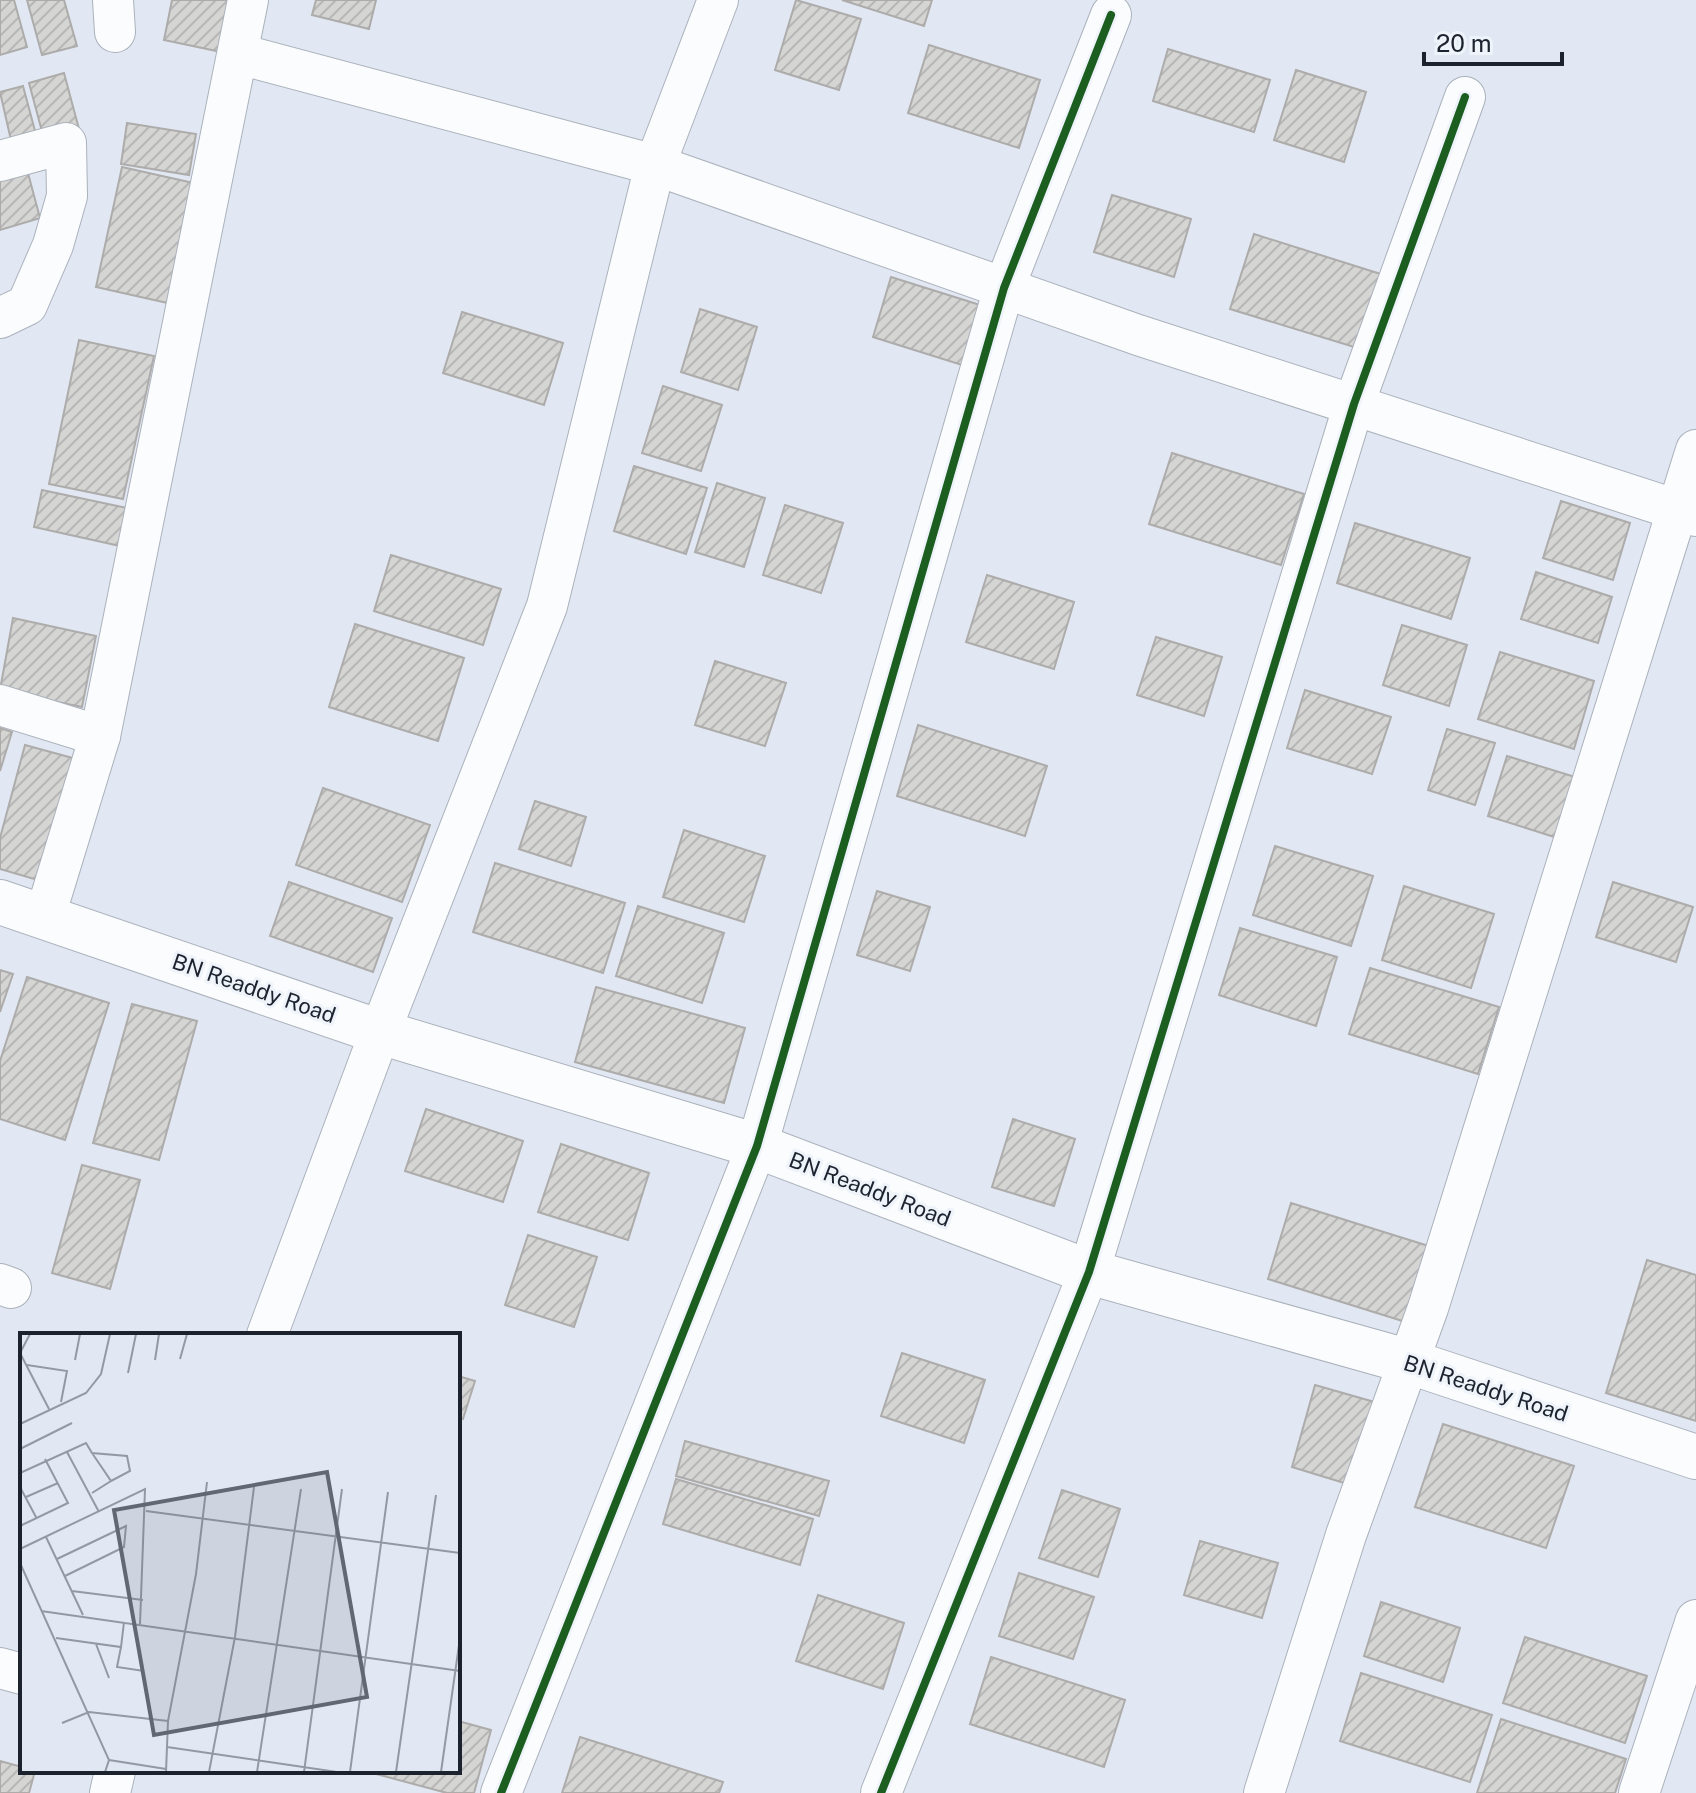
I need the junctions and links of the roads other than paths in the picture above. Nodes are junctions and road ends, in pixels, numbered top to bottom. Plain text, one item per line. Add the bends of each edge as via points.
1 (248, 0) edge
2 (718, 0) edge
3 (1111, 15) dead end
4 (239, 54) junction
5 (1465, 97) dead end
6 (0, 161) edge
7 (655, 165) junction
8 (1004, 288) junction
9 (0, 318) edge
10 (1354, 404) junction
11 (1696, 450) edge
12 (1687, 513) edge
13 (0, 705) edge
14 (100, 736) junction
15 (0, 902) edge
16 (45, 916) junction
17 (380, 1032) junction
18 (757, 1146) junction
19 (1089, 1272) junction
20 (268, 1333) edge
21 (1410, 1362) junction
22 (1696, 1457) edge
23 (1696, 1620) edge
24 (0, 1668) edge
25 (20, 1673) edge
26 (115, 1773) edge
27 (110, 1793) edge
28 (501, 1793) edge
29 (881, 1793) edge
30 (1264, 1793) edge
31 (1639, 1793) edge

1 - 4 street
2 - 7 street
3 - 8 street
4 - 7 street
4 - 14 street
5 - 10 street
6 - 9 street via 66,143 67,196 53,245 27,305
7 - 8 street
7 - 17 street via 547,606
8 - 10 street
8 - 18 street
10 - 12 street
10 - 19 street
11 - 12 street
12 - 21 street
13 - 14 street
14 - 16 street
15 - 16 street, BN Readdy Road
16 - 17 street, BN Readdy Road
17 - 18 street, BN Readdy Road
17 - 20 street
18 - 19 street, BN Readdy Road
18 - 28 street
19 - 21 street, BN Readdy Road
19 - 29 street
21 - 22 street, BN Readdy Road
21 - 30 street via 1346,1535
23 - 31 street
24 - 25 street
26 - 27 street

